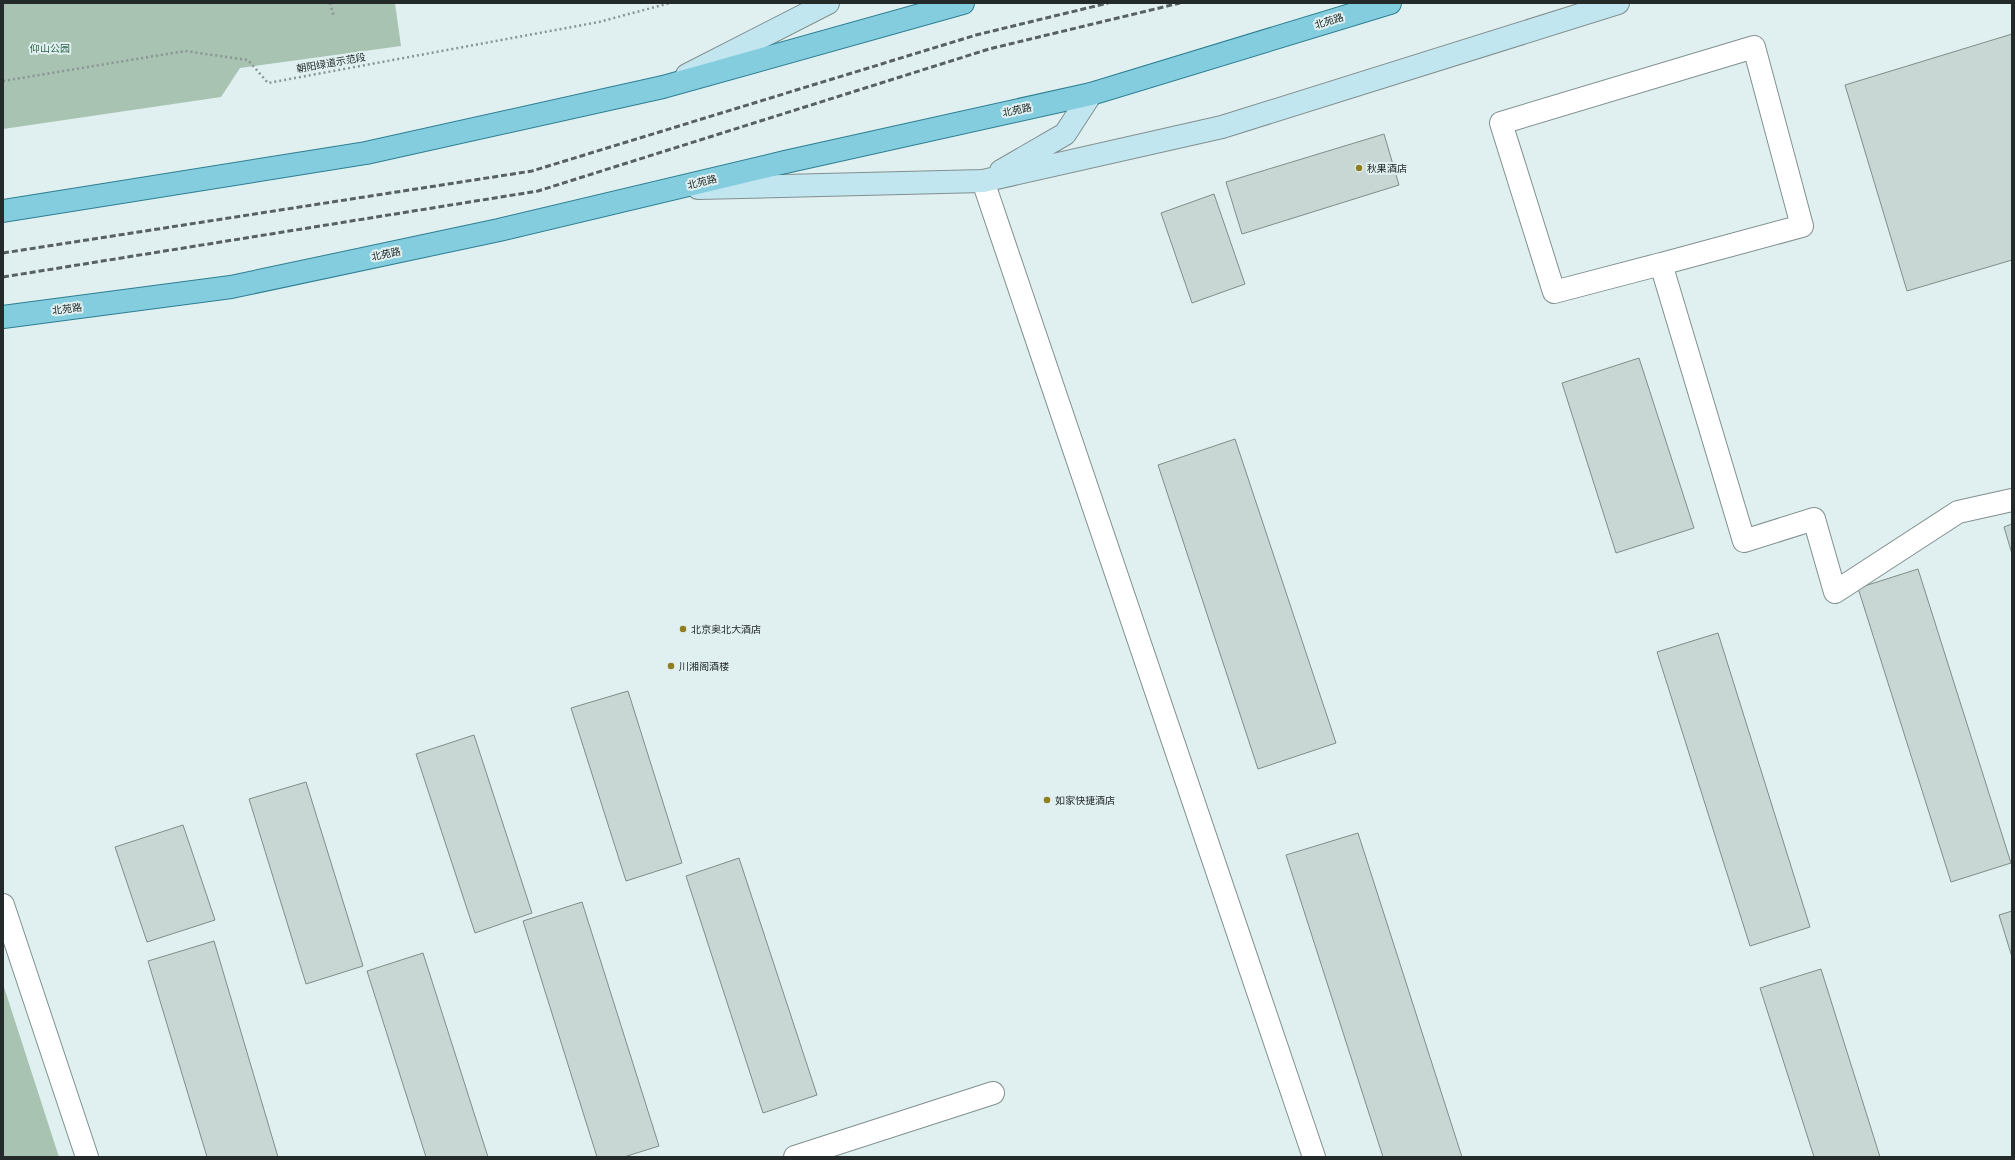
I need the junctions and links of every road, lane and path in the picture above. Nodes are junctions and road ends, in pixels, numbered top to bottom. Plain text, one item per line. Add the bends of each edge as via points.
1 (330, 3) edge
2 (670, 3) edge
3 (828, 3) edge
4 (964, 3) edge
5 (1390, 3) edge
6 (1618, 3) edge
7 (334, 17) dead end
8 (3, 81) edge
9 (663, 87) junction
10 (1091, 94) junction
11 (983, 181) junction
12 (679, 188) junction
13 (3, 210) edge
14 (1661, 264) junction
15 (3, 317) edge
16 (2012, 500) edge
17 (3, 905) edge
18 (993, 1093) dead end
19 (87, 1157) edge
20 (795, 1157) edge
21 (1314, 1157) edge

1 - 7 path
2 - 8 path, 朝阳绿道示范段 via 599,22 268,83 248,60 185,51
3 - 9 street
4 - 9 main road
5 - 10 main road, 北苑路
6 - 11 street via 1222,127
9 - 13 main road via 366,153
10 - 11 street via 1065,134
10 - 12 main road, 北苑路
11 - 12 street
11 - 21 street
12 - 15 main road, 北苑路 via 499,230 232,287
14 - 14 street via 1802,226 1754,47 1501,123 1554,292
14 - 16 street via 1744,541 1814,519 1835,592 1958,512
17 - 19 street
18 - 20 street

